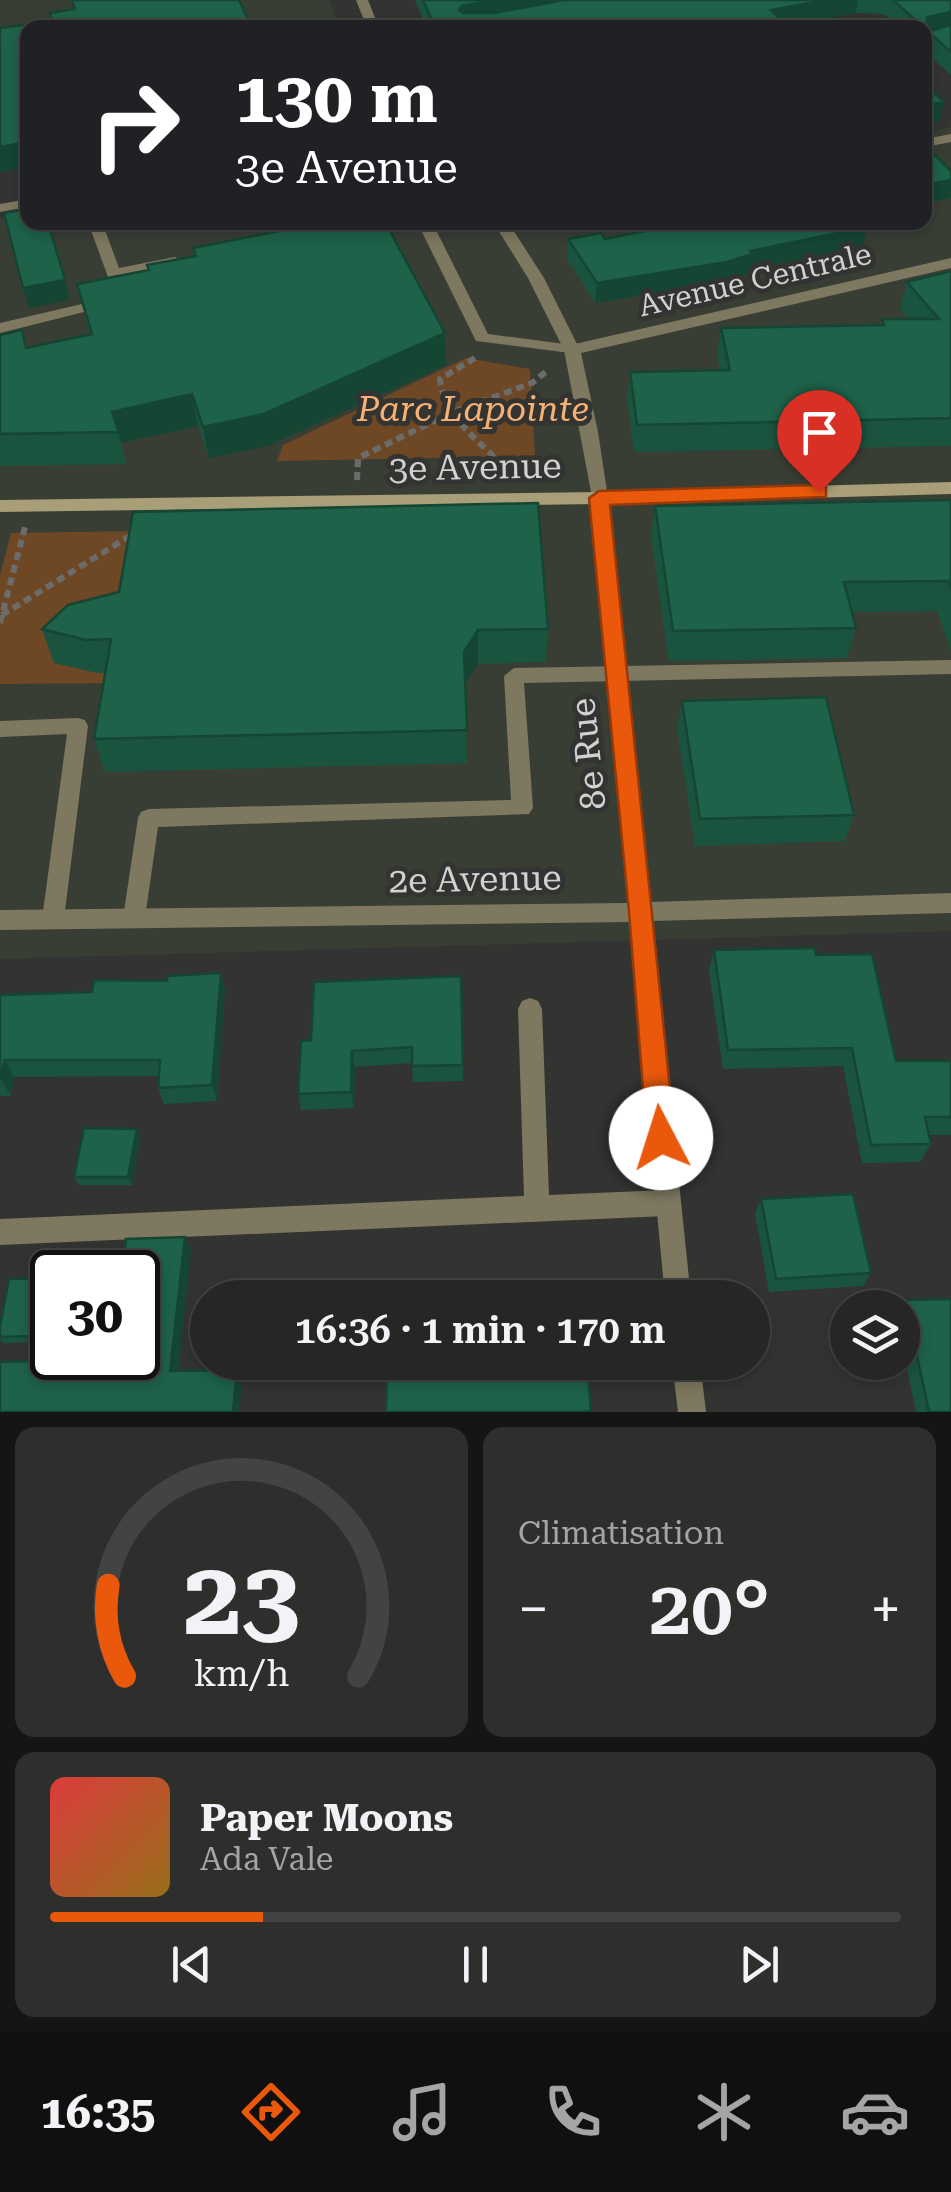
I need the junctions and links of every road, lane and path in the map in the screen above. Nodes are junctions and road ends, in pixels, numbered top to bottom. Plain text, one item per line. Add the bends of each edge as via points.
1 (98, 230) edge
2 (428, 230) edge
3 (504, 230) edge
4 (188, 260) edge
5 (951, 263) edge
6 (113, 274) junction
7 (0, 328) edge
8 (482, 338) junction
9 (572, 350) junction
10 (451, 412) junction
11 (494, 457) dead end
12 (951, 488) edge
13 (599, 498) junction
14 (355, 502) junction
15 (146, 504) junction
16 (32, 505) junction
17 (0, 506) edge
18 (1, 619) edge
19 (951, 666) edge
20 (617, 672) junction
21 (0, 729) edge
22 (951, 903) edge
23 (642, 912) junction
24 (54, 918) junction
25 (134, 918) junction
26 (0, 920) edge
27 (530, 1009) dead end
28 (666, 1202) junction
29 (536, 1206) junction
30 (0, 1232) edge
31 (676, 1280) edge
32 (688, 1380) edge
33 (692, 1412) edge

1 - 6 street
2 - 8 street
3 - 9 street, 8e Rue
4 - 6 street
5 - 9 street, Avenue Centrale
6 - 7 street via 87,307
8 - 9 street
8 - 10 path via 474,360 440,379
9 - 10 path via 532,383
9 - 13 street, 8e Rue
10 - 11 path
10 - 14 path via 358,458
12 - 13 main road, 3e Avenue
13 - 14 main road, 3e Avenue
13 - 20 street, 8e Rue
14 - 15 main road, 3e Avenue
15 - 16 main road, 3e Avenue
15 - 18 path via 137,531
16 - 17 main road, 3e Avenue
16 - 18 path
19 - 20 street
20 - 23 street, 8e Rue
20 - 25 street via 514,676 522,808 149,818
21 - 24 street via 78,726
22 - 23 street, 2e Avenue
23 - 25 street, 2e Avenue
23 - 28 street, 8e Rue
24 - 25 street, 2e Avenue
24 - 26 street, 2e Avenue
27 - 29 street
28 - 29 street
28 - 31 street, 8e Rue
29 - 30 street
32 - 33 street

